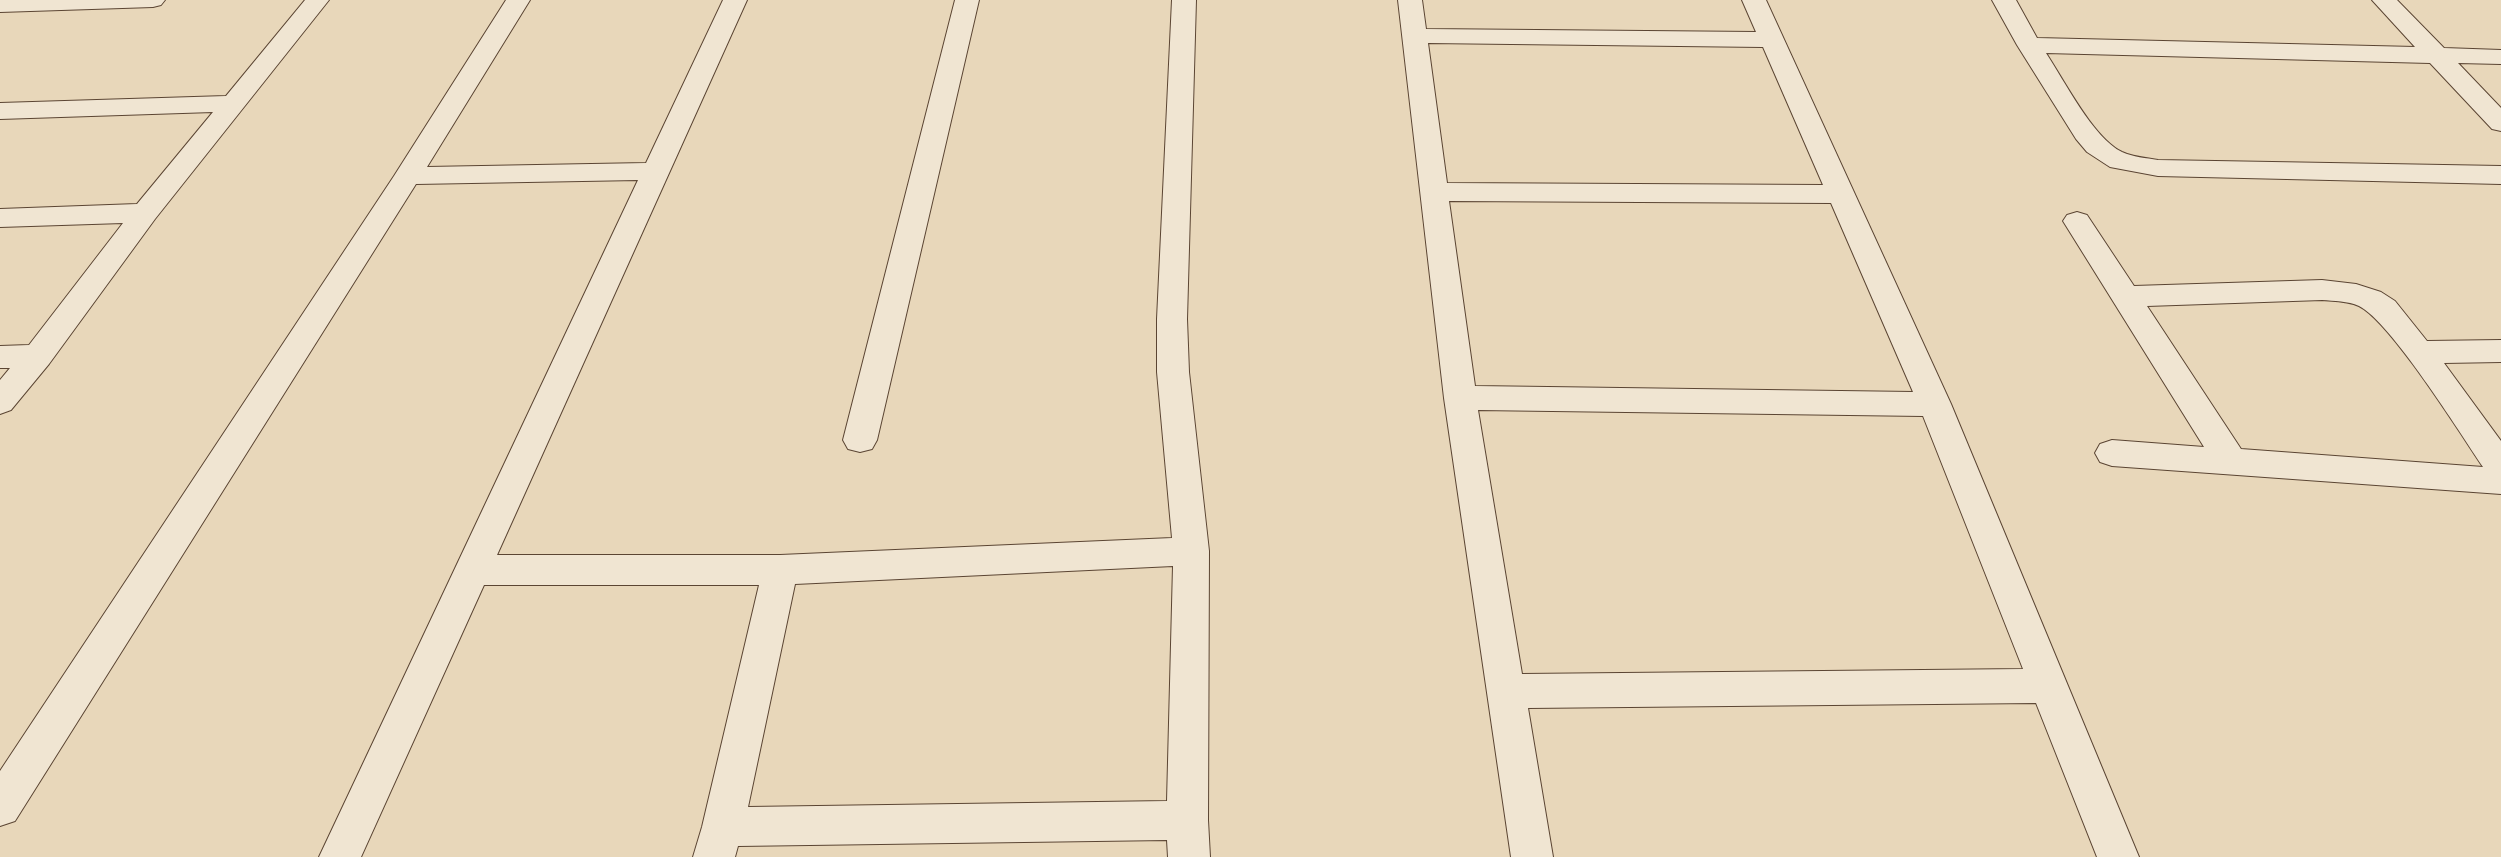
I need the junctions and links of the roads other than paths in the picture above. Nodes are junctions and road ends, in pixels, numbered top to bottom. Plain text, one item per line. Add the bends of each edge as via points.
1 (3, 0) edge
2 (153, 0) edge
3 (317, 0) edge
4 (518, 0) edge
5 (735, 0) edge
6 (967, 0) edge
7 (1185, 0) edge
8 (1410, 0) edge
9 (1754, 0) edge
10 (2004, 0) edge
11 (2384, 0) edge
12 (0, 4) edge
13 (1414, 36) junction
14 (1772, 40) junction
15 (2029, 45) junction
16 (2439, 56) junction
17 (2501, 57) edge
18 (236, 103) junction
19 (0, 111) edge
20 (2501, 123) edge
21 (654, 171) junction
22 (408, 176) junction
23 (2501, 176) edge
24 (1433, 192) junction
25 (1841, 194) junction
26 (145, 213) junction
27 (0, 218) edge
28 (2077, 221) dead end
29 (2126, 296) junction
30 (2501, 351) edge
31 (2419, 352) junction
32 (38, 356) junction
33 (0, 357) edge
34 (1460, 398) junction
35 (0, 402) edge
36 (1935, 405) junction
37 (860, 440) dead end
38 (2112, 453) dead end
39 (2230, 460) junction
40 (2501, 466) edge
41 (2501, 481) edge
42 (1191, 551) junction
43 (474, 570) junction
44 (780, 570) junction
45 (2048, 686) junction
46 (1507, 691) junction
47 (0, 807) edge
48 (1188, 838) edge
49 (718, 842) edge
50 (340, 857) edge
51 (1532, 857) edge
52 (2118, 857) edge

1 - 12 street
2 - 12 street
3 - 18 street
4 - 22 street
5 - 21 street
6 - 37 street
7 - 42 street via 1172,320 1173,372
8 - 13 street
9 - 14 street
10 - 15 street
11 - 16 street
13 - 14 street
13 - 24 street
14 - 25 street
15 - 16 street
15 - 23 street via 2089,139 2100,153 2117,160 2158,168
16 - 17 street
16 - 20 street
18 - 19 street
18 - 26 street
21 - 22 street
21 - 43 street
22 - 47 street
24 - 25 street
24 - 34 street
25 - 36 street
26 - 27 street
26 - 32 street
28 - 29 street
29 - 31 street via 2322,290 2356,294 2384,308
29 - 39 street
30 - 31 street
31 - 40 street
32 - 33 street
32 - 35 street
34 - 36 street
34 - 46 street
36 - 45 street
38 - 39 street
39 - 41 street
42 - 44 street
42 - 48 street
43 - 44 street
43 - 50 street
44 - 49 street
45 - 46 street
45 - 52 street
46 - 51 street
48 - 49 street

